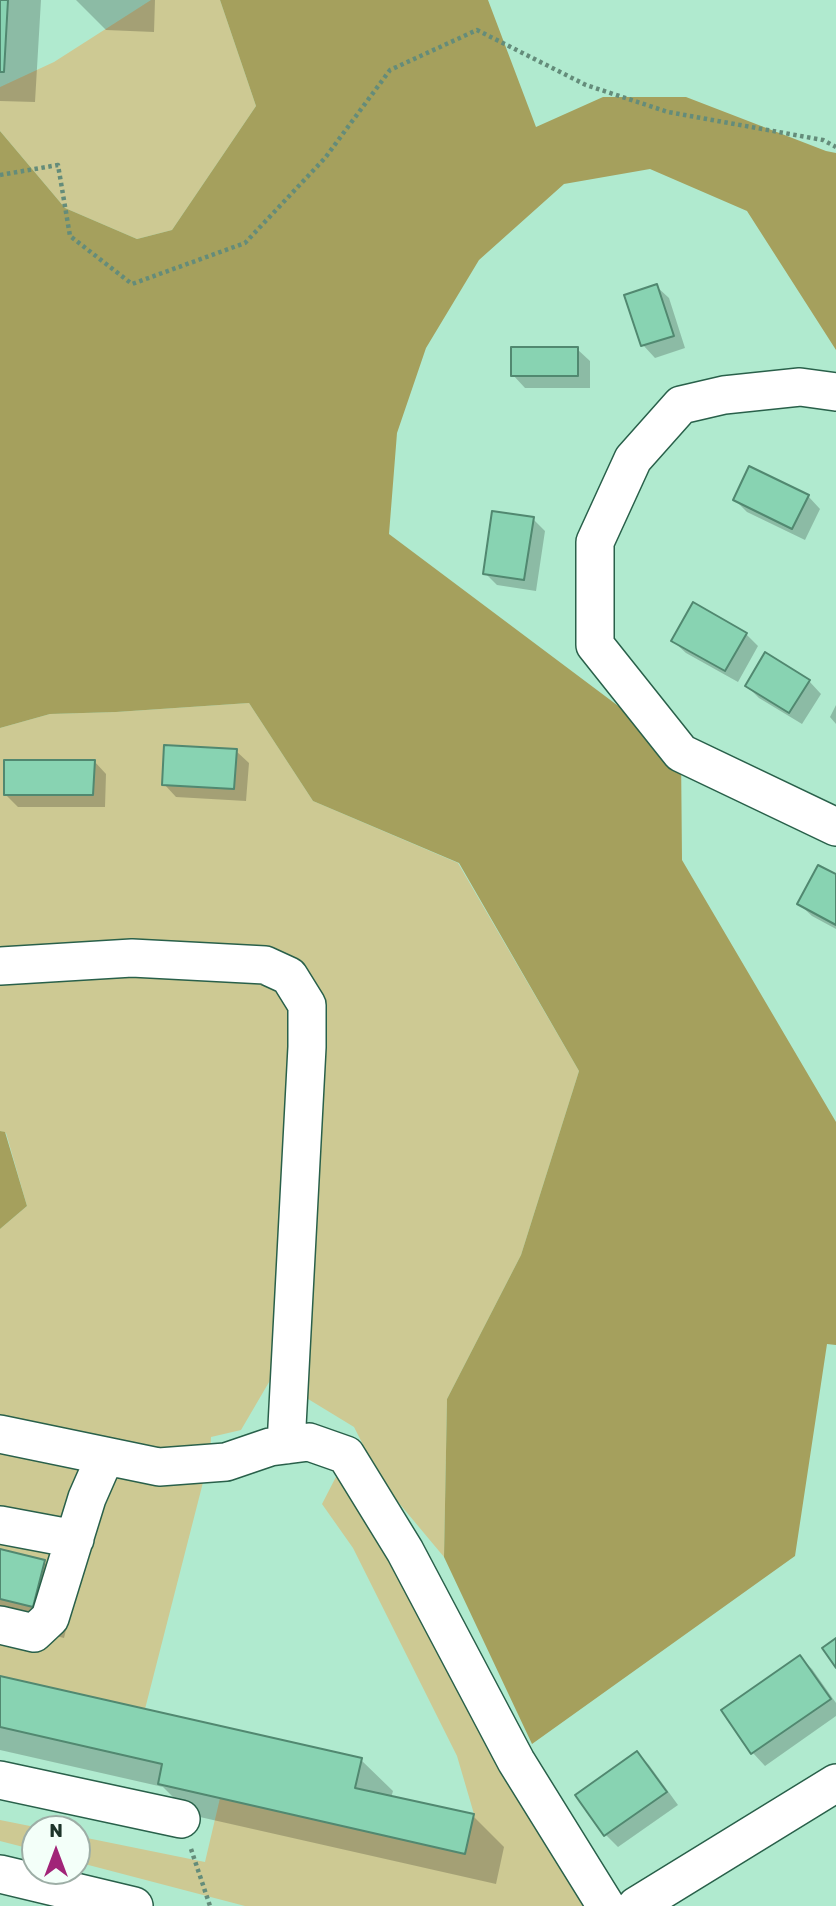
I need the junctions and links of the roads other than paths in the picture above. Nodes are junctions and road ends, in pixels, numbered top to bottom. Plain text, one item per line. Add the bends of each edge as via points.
1 (836, 392) edge
2 (836, 827) edge
3 (0, 966) edge
4 (0, 1434) edge
5 (286, 1445) junction
6 (104, 1457) junction
7 (0, 1525) edge
8 (75, 1539) junction
9 (0, 1625) edge
10 (0, 1780) edge
11 (836, 1783) edge
12 (181, 1819) road end
13 (0, 1874) edge
14 (73, 1899) edge
15 (134, 1906) edge
16 (606, 1906) edge
17 (636, 1906) edge

1 - 2 street via 800,387 681,405 633,459 595,542 595,645 681,752
3 - 5 street via 132,958 265,965 289,976 307,1005
4 - 6 street
5 - 6 street via 226,1462 159,1467
5 - 16 street via 309,1442 346,1455 405,1551 516,1761
6 - 8 street
7 - 8 street
8 - 9 street via 50,1618 34,1633
10 - 12 street
11 - 17 street
13 - 14 street
14 - 15 street

